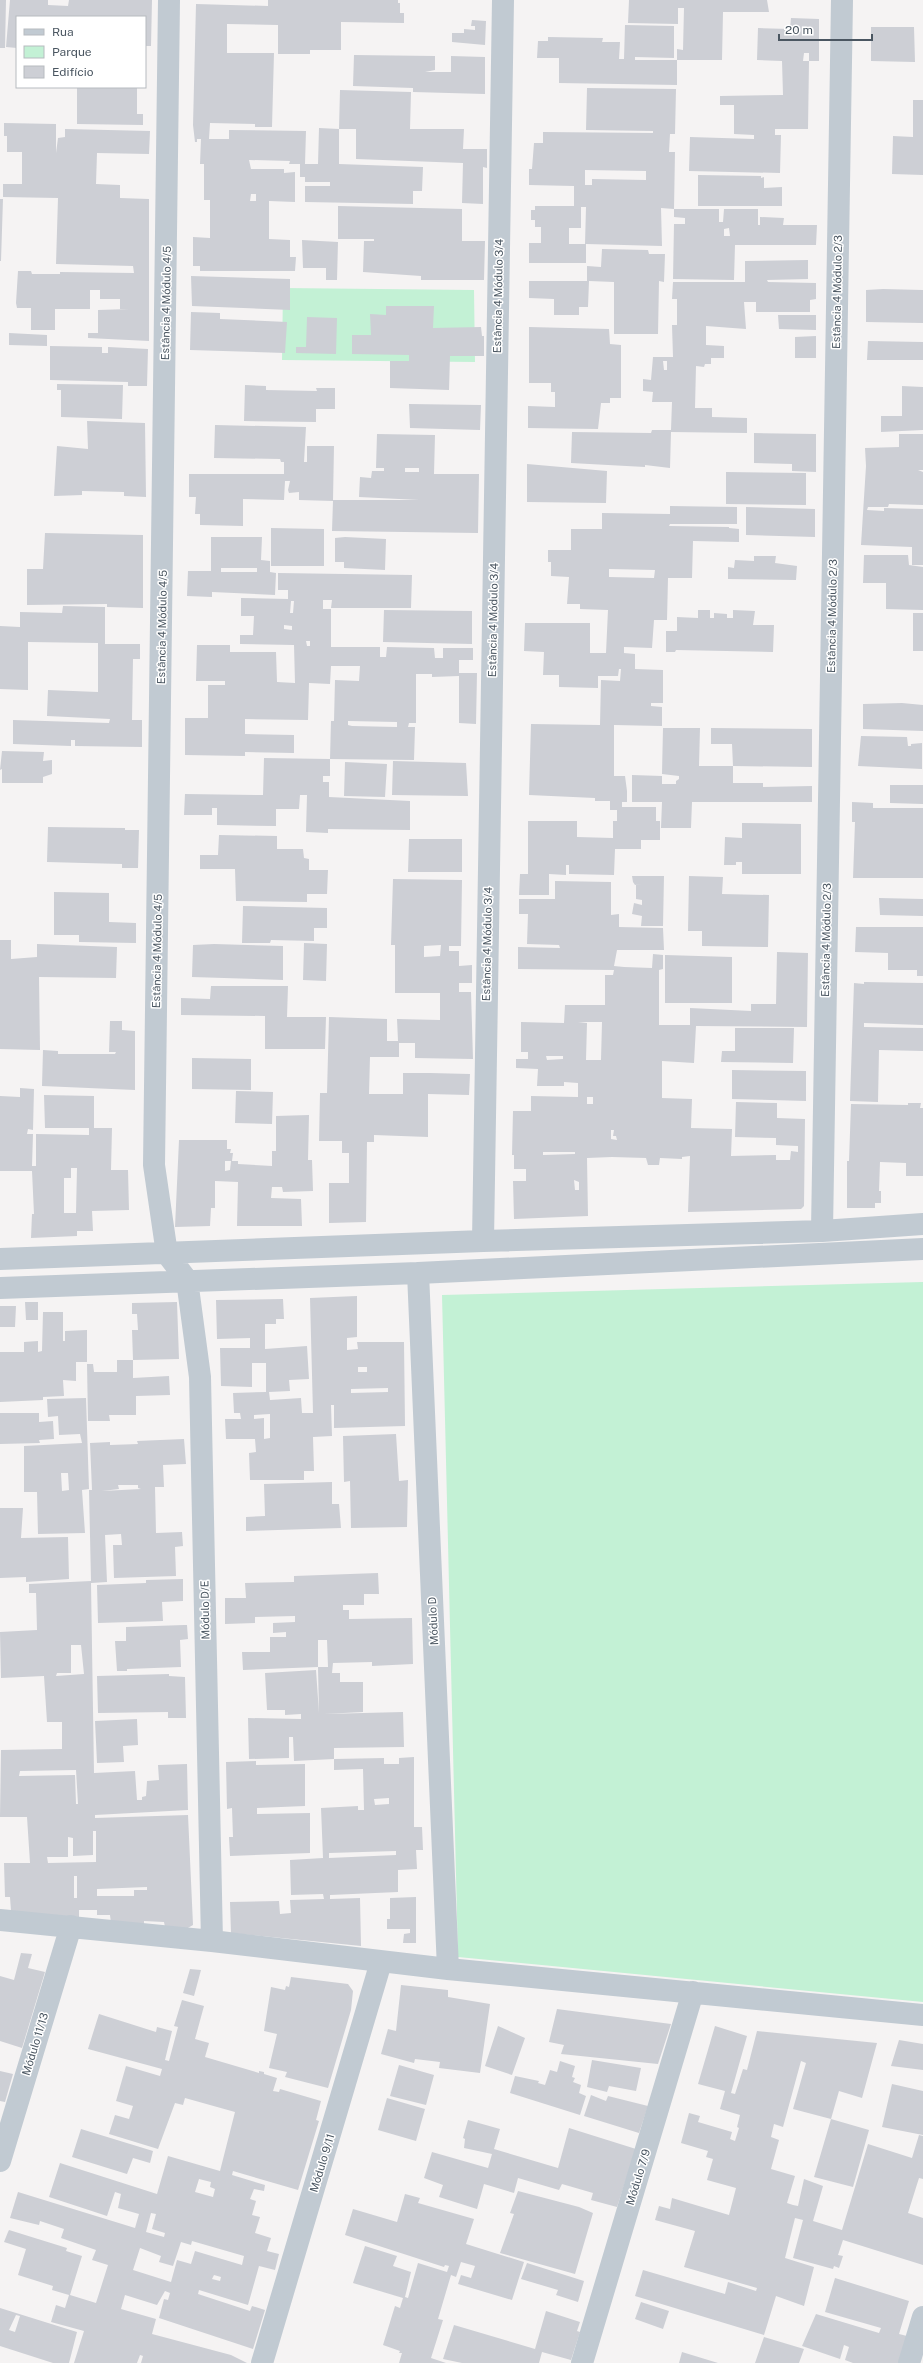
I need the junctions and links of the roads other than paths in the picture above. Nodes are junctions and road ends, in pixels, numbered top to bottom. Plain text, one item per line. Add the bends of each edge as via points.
1 (169, 0) edge
2 (503, 0) edge
3 (842, 0) edge
4 (923, 1224) edge
5 (822, 1231) junction
6 (483, 1241) junction
7 (923, 1249) edge
8 (167, 1254) junction
9 (0, 1259) edge
10 (418, 1273) junction
11 (187, 1280) junction
12 (0, 1288) edge
13 (0, 1920) edge
14 (71, 1926) junction
15 (212, 1941) junction
16 (381, 1962) junction
17 (448, 1969) junction
18 (693, 1992) junction
19 (923, 2015) edge
20 (0, 2161) edge
21 (923, 2317) edge
22 (262, 2363) edge
23 (582, 2363) edge
24 (909, 2363) edge

1 - 8 street, Estância 4 Módulo 4/5 via 154,1165
2 - 6 street, Estância 4 Módulo 3/4
3 - 5 street, Estância 4 Módulo 2/3
4 - 5 street
5 - 6 street
6 - 8 street
6 - 10 street via 473,1250 432,1260 424,1264
7 - 10 street
8 - 9 street
8 - 11 street
10 - 11 street
10 - 17 street, Módulo D
11 - 12 street
11 - 15 street, Módulo D/E via 200,1377
13 - 14 street
14 - 15 street
14 - 20 street, Módulo 11/13
15 - 16 street
16 - 17 street
16 - 22 street, Módulo 9/11
17 - 18 street
18 - 19 street
18 - 23 street, Módulo 7/9
21 - 24 street

